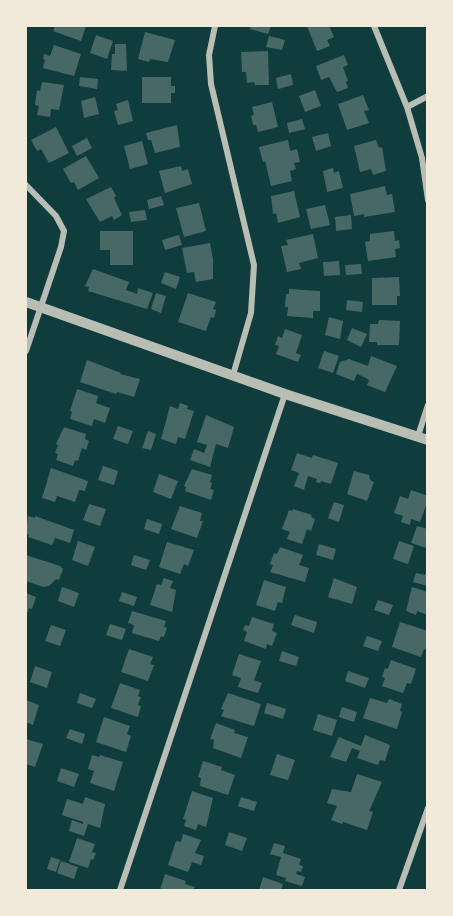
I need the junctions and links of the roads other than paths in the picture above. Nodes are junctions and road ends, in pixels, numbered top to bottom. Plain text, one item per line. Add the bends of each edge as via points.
1 (215, 26) edge
2 (374, 26) edge
3 (428, 96) edge
4 (407, 107) junction
5 (26, 185) edge
6 (428, 200) edge
7 (26, 302) edge
8 (40, 307) junction
9 (26, 351) edge
10 (233, 375) junction
11 (285, 394) junction
12 (428, 405) edge
13 (423, 438) edge
14 (428, 808) edge
15 (120, 891) edge
16 (399, 891) edge

1 - 10 street via 209,55 211,84 254,265 251,313
2 - 4 street
3 - 4 street
4 - 6 street via 422,158
5 - 8 street via 56,216 64,231
7 - 8 street
8 - 9 street
8 - 10 street
10 - 11 street
11 - 13 street
11 - 15 street
12 - 13 street
14 - 16 street

